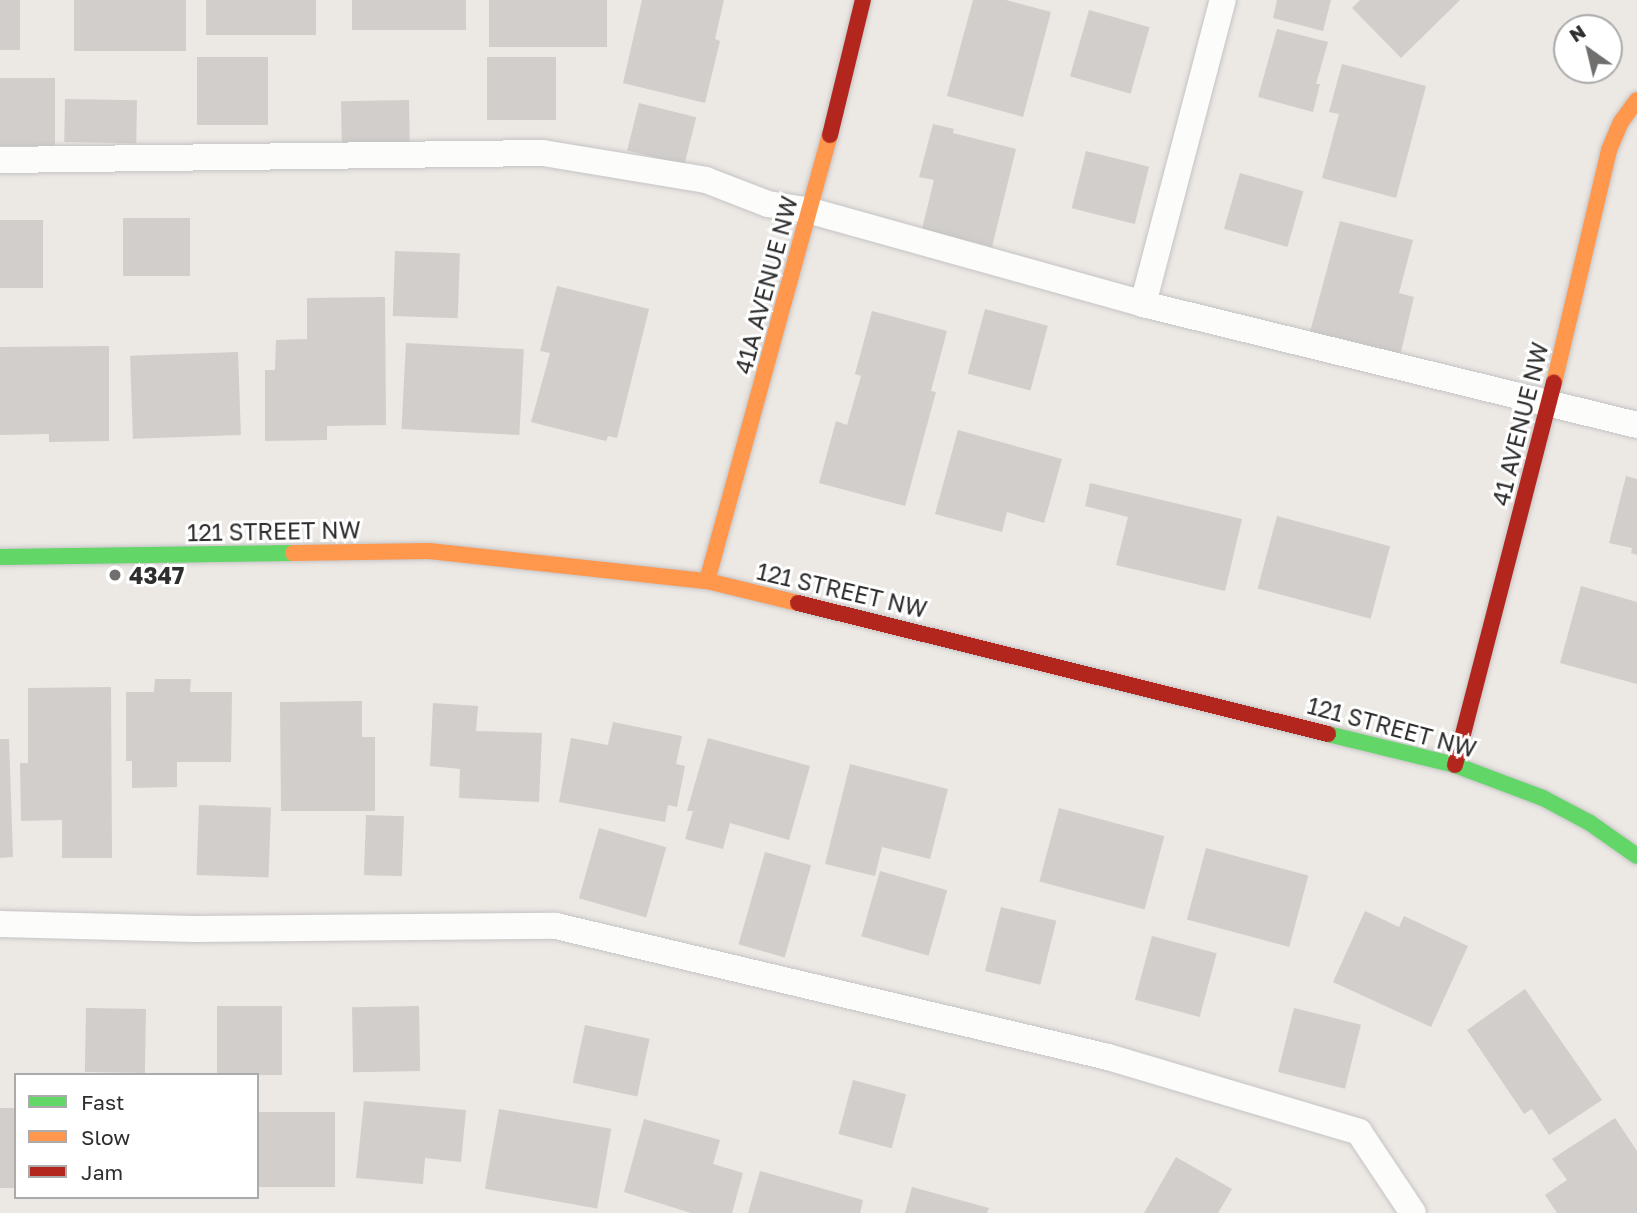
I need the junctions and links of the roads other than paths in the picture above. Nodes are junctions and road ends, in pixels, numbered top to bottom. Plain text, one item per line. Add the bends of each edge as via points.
1 (863, 0) edge
2 (1223, 0) edge
3 (1637, 100) edge
4 (0, 160) edge
5 (811, 211) junction
6 (1143, 304) junction
7 (1549, 405) junction
8 (1637, 425) edge
9 (0, 557) edge
10 (707, 581) junction
11 (1455, 765) junction
12 (1637, 856) edge
13 (0, 924) edge
14 (1413, 1213) edge

1 - 5 street, 41A AVENUE NW
2 - 6 lane
3 - 7 street, 41 AVENUE NW via 1620,122 1609,150
4 - 5 lane via 543,153 706,180 768,204
5 - 6 lane
5 - 10 street, 41A AVENUE NW
6 - 7 lane
7 - 8 lane
7 - 11 street, 41 AVENUE NW
9 - 10 street, 121 STREET NW via 429,551
10 - 11 street, 121 STREET NW
11 - 12 street, 121 STREET NW via 1543,798
13 - 14 lane via 195,929 556,926 1108,1057 1359,1132

